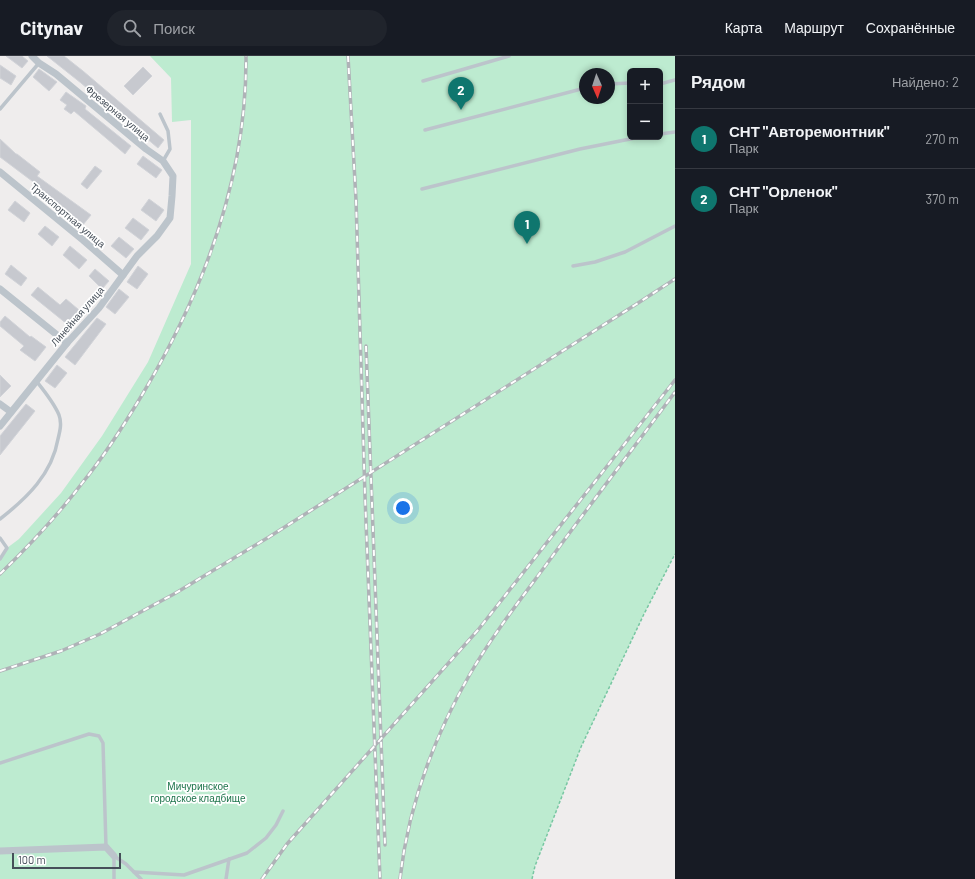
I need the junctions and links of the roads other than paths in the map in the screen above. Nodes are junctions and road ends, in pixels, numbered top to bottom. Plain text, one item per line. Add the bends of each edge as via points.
1 (32, 56) edge
2 (509, 56) edge
3 (39, 63) junction
4 (675, 80) edge
5 (423, 81) dead end
6 (627, 83) edge
7 (663, 83) edge
8 (615, 84) edge
9 (579, 90) edge
10 (0, 109) edge
11 (160, 114) dead end
12 (425, 130) dead end
13 (675, 132) edge
14 (663, 134) edge
15 (627, 140) edge
16 (163, 161) junction
17 (0, 172) edge
18 (422, 189) dead end
19 (172, 196) joint
20 (675, 226) edge
21 (573, 266) dead end
22 (123, 275) junction
23 (0, 289) edge
24 (67, 343) junction
25 (36, 381) junction
26 (0, 404) edge
27 (11, 412) junction
28 (0, 426) edge
29 (0, 519) edge
30 (0, 538) edge
31 (0, 559) edge
32 (0, 763) edge
33 (283, 811) dead end
34 (106, 847) junction
35 (0, 851) edge
36 (114, 856) junction
37 (229, 859) junction
38 (134, 872) junction
39 (114, 879) edge
40 (141, 879) edge
41 (226, 879) edge

1 - 3 street, Фрезерная улица
2 - 5 lane
3 - 10 lane
3 - 16 street, Фрезерная улица
4 - 7 lane
6 - 8 lane
9 - 12 lane
11 - 16 lane via 168,131 170,148
13 - 14 lane
15 - 18 lane
16 - 19 street, Фрезерная улица via 173,176
17 - 22 street, Транспортная улица
19 - 22 street, Линейная улица via 170,218
20 - 21 lane via 625,252
22 - 24 street, Линейная улица via 99,308
23 - 24 street
24 - 25 street, Линейная улица
25 - 27 street, Линейная улица
25 - 29 lane via 59,416 56,453 44,476 22,502
26 - 27 street
27 - 28 street, Линейная улица
30 - 31 lane via 7,548
32 - 34 lane via 89,734 99,736 103,743
33 - 37 lane via 266,838 247,853
34 - 35 street
34 - 36 street
36 - 38 lane
36 - 39 lane
37 - 38 lane via 184,875
37 - 41 lane
38 - 40 lane

